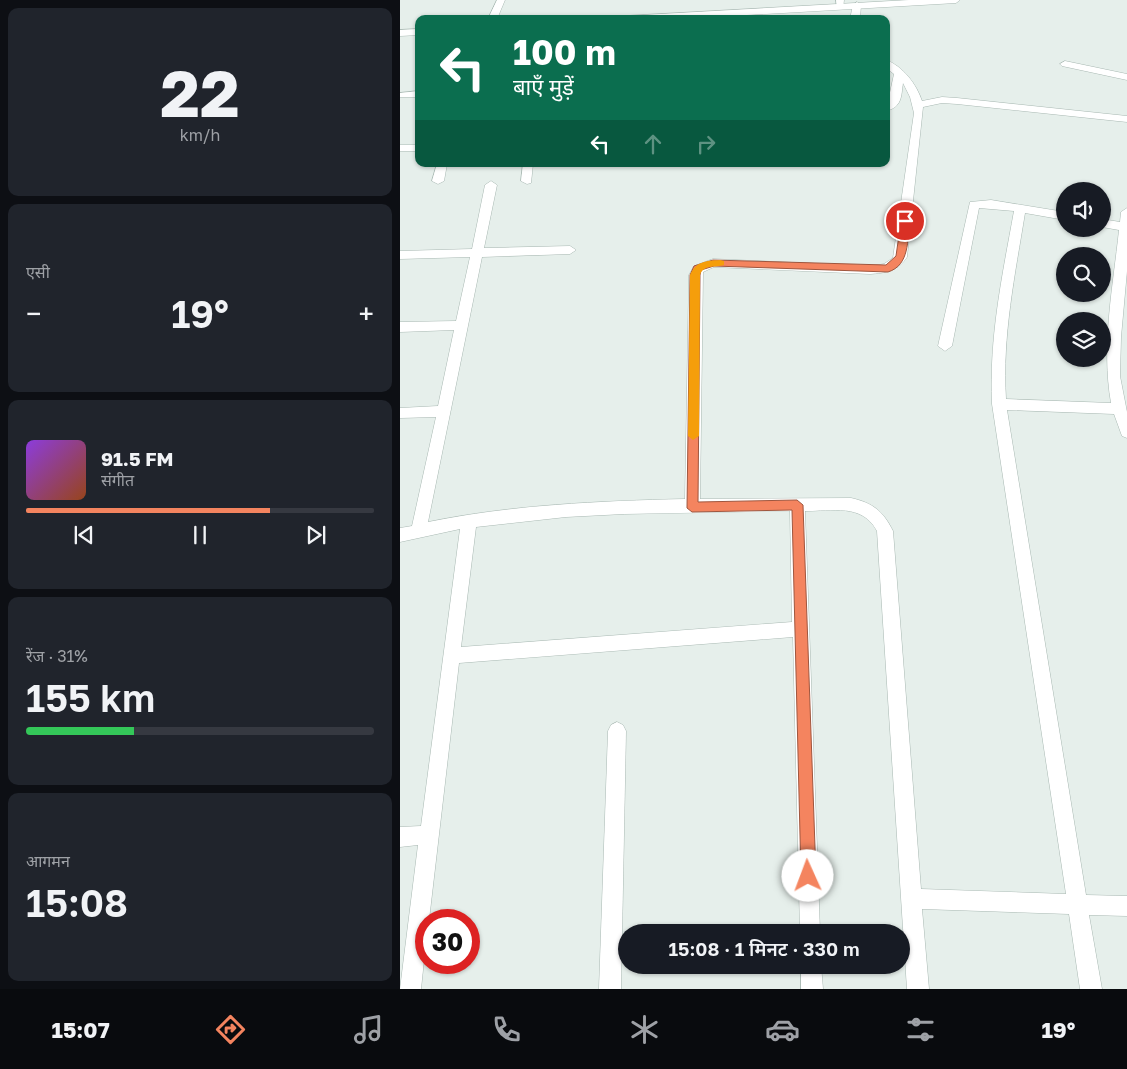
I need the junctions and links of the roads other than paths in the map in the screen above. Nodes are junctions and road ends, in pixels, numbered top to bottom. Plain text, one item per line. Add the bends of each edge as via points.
1 (500, 0) edge
2 (956, 0) edge
3 (840, 3) edge
4 (857, 5) junction
5 (494, 15) edge
6 (679, 15) edge
7 (856, 15) edge
8 (415, 32) edge
9 (400, 33) edge
10 (1065, 64) dead end
11 (890, 65) edge
12 (899, 73) junction
13 (1127, 77) edge
14 (415, 94) edge
15 (403, 95) dead end
16 (918, 105) junction
17 (890, 107) edge
18 (1127, 119) edge
19 (400, 148) edge
20 (415, 148) edge
21 (441, 167) edge
22 (528, 167) edge
23 (438, 181) dead end
24 (527, 181) dead end
25 (491, 185) dead end
26 (1020, 209) junction
27 (1127, 212) edge
28 (1056, 215) edge
29 (1111, 224) edge
30 (1126, 227) edge
31 (570, 250) dead end
32 (477, 253) junction
33 (400, 255) edge
34 (462, 325) junction
35 (400, 327) edge
36 (945, 346) dead end
37 (999, 404) junction
38 (1119, 409) junction
39 (444, 411) junction
40 (400, 413) edge
41 (1127, 432) edge
42 (797, 505) junction
43 (692, 508) junction
44 (469, 520) junction
45 (419, 530) junction
46 (400, 535) edge
47 (801, 629) junction
48 (452, 656) junction
49 (616, 730) dead end
50 (429, 835) junction
51 (400, 837) edge
52 (912, 899) junction
53 (1078, 905) junction
54 (1127, 906) edge
55 (810, 924) edge
56 (811, 974) edge
57 (410, 989) edge
58 (610, 989) edge
59 (812, 989) edge
60 (918, 989) edge
61 (1091, 989) edge

1 - 5 street
2 - 4 street
3 - 4 street
3 - 6 street
4 - 7 street
8 - 9 street
10 - 13 street
11 - 12 street
12 - 16 street via 917,97
12 - 17 street via 895,102
14 - 15 street
16 - 18 street via 949,101
16 - 43 street via 901,257 895,264 888,269 870,270 713,263 698,268 695,275
19 - 20 street
21 - 23 street
22 - 24 street
25 - 32 street
26 - 28 street
26 - 36 street via 974,205
26 - 37 street via 1000,326 996,365
27 - 30 street
29 - 30 street
30 - 38 street via 1113,376
31 - 32 street
32 - 33 street
32 - 34 street
34 - 35 street
34 - 39 street
37 - 38 street
37 - 53 street
38 - 41 street
39 - 40 street
39 - 45 street
42 - 43 street
42 - 47 street
42 - 52 street via 851,504 866,507 878,516 885,531
43 - 44 street via 588,510
44 - 45 street
44 - 48 street
45 - 46 street
47 - 48 street
47 - 55 street
48 - 50 street
49 - 58 street
50 - 51 street
50 - 57 street
52 - 53 street
52 - 60 street
53 - 54 street
53 - 61 street
56 - 59 street

